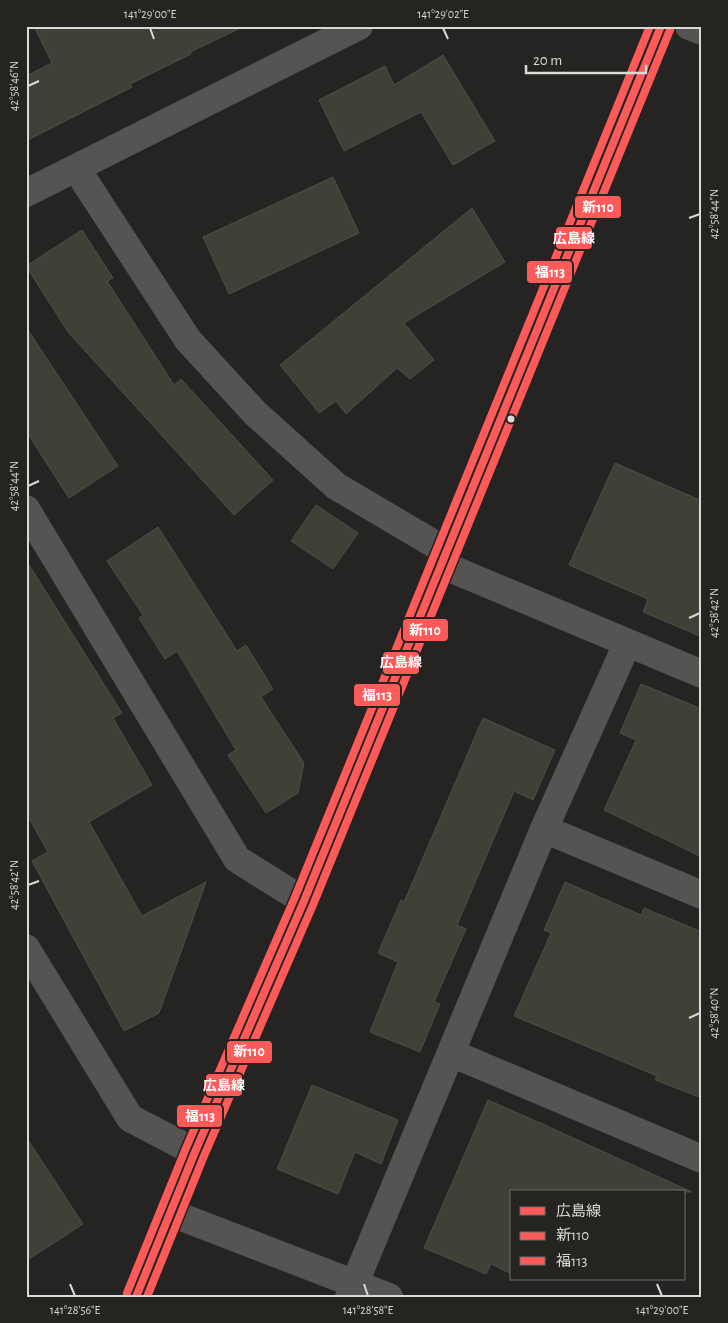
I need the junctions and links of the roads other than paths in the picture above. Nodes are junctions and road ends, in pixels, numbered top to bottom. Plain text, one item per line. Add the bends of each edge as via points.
1 (359, 26) edge
2 (661, 26) edge
3 (689, 26) edge
4 (702, 31) edge
5 (76, 168) junction
6 (26, 192) edge
7 (26, 510) edge
8 (443, 558) junction
9 (627, 644) junction
10 (702, 674) edge
11 (544, 829) junction
12 (702, 895) edge
13 (304, 901) junction
14 (26, 948) edge
15 (451, 1053) junction
16 (195, 1152) junction
17 (702, 1159) edge
18 (172, 1213) junction
19 (352, 1289) edge
20 (136, 1297) edge
21 (389, 1297) edge

1 - 5 street
2 - 8 street
3 - 4 street
5 - 6 street
5 - 8 street via 188,340 255,413 336,486
7 - 13 street via 237,859
8 - 9 street
8 - 13 street
9 - 10 street
9 - 11 street
11 - 12 street
11 - 15 street
13 - 16 street
14 - 16 street via 130,1118
15 - 17 street
15 - 19 street
16 - 18 street
18 - 19 street
18 - 20 street
19 - 21 street

